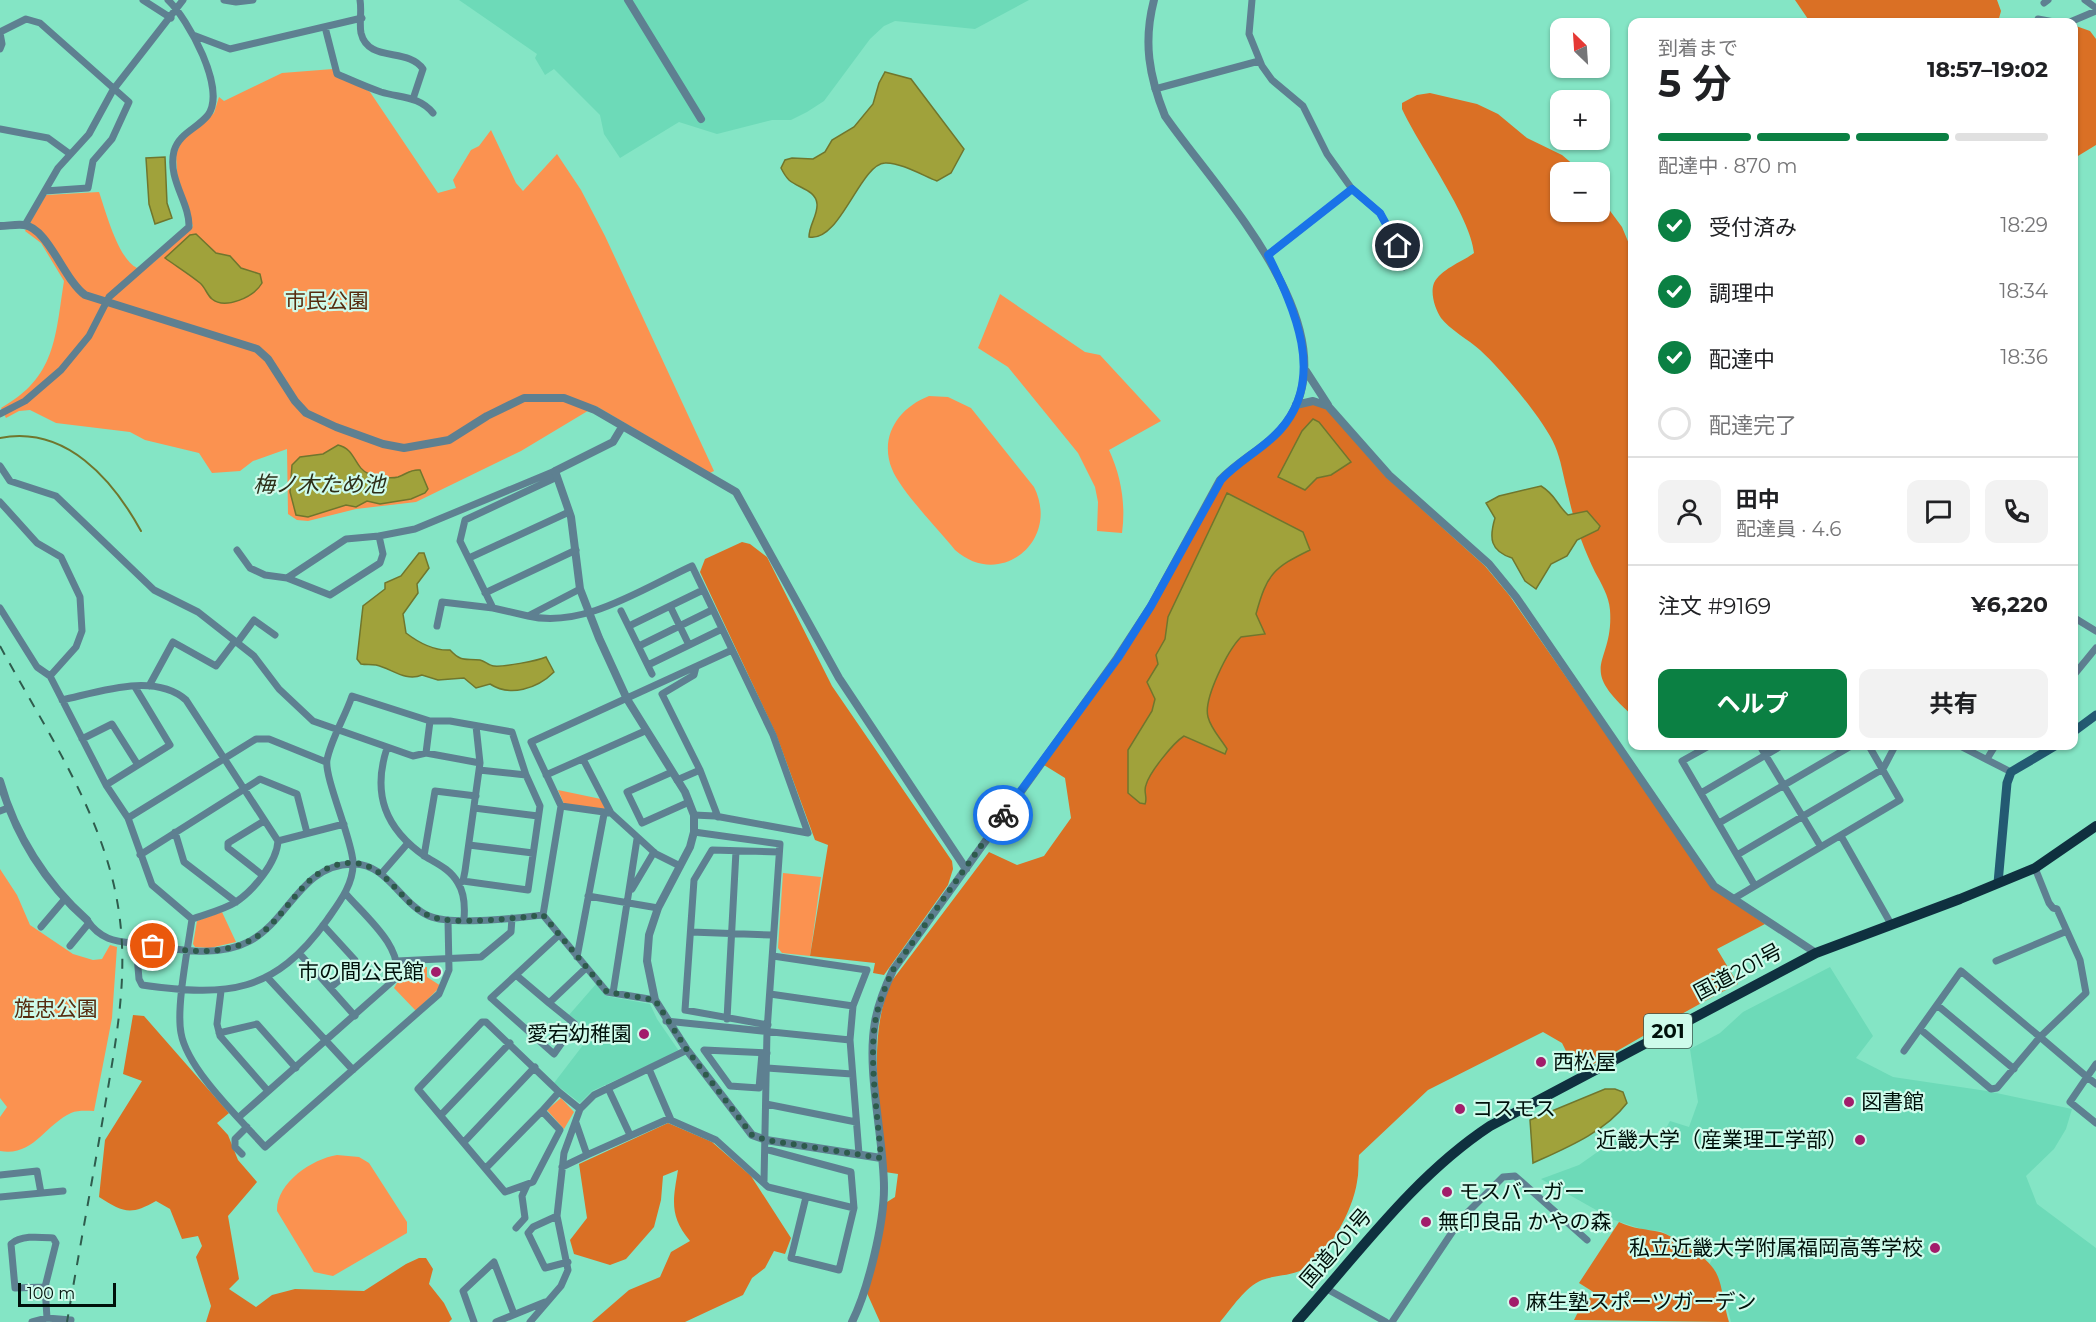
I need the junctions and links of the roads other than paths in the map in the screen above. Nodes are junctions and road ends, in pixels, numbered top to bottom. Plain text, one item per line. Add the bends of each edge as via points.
1 (143, 0) edge
2 (168, 0) edge
3 (224, 0) edge
4 (253, 0) edge
5 (360, 0) edge
6 (628, 0) edge
7 (1154, 0) edge
8 (1252, 0) edge
9 (2085, 0) edge
10 (182, 3) edge
11 (2096, 9) edge
12 (171, 18) junction
13 (362, 18) junction
14 (2078, 18) edge
15 (325, 27) junction
16 (0, 32) edge
17 (193, 35) junction
18 (0, 49) edge
19 (1259, 61) junction
20 (1155, 89) junction
21 (113, 90) junction
22 (413, 99) junction
23 (433, 113) dead end
24 (701, 119) dead end
25 (0, 129) edge
26 (70, 154) junction
27 (1352, 189) junction
28 (45, 191) junction
29 (25, 225) junction
30 (0, 226) edge
31 (1268, 255) junction
32 (1404, 267) dead end
33 (107, 303) junction
34 (1306, 370) junction
35 (1296, 405) junction
36 (1328, 406) junction
37 (0, 414) edge
38 (622, 427) junction
39 (0, 466) edge
40 (556, 474) junction
41 (0, 502) edge
42 (569, 512) junction
43 (379, 536) junction
44 (237, 550) dead end
45 (576, 550) junction
46 (469, 558) junction
47 (286, 578) junction
48 (580, 589) junction
49 (703, 590) junction
50 (485, 593) junction
51 (670, 606) junction
52 (0, 608) edge
53 (493, 608) junction
54 (712, 610) junction
55 (621, 611) dead end
56 (589, 613) junction
57 (528, 616) junction
58 (2078, 620) edge
59 (437, 626) dead end
60 (629, 626) junction
61 (680, 626) junction
62 (722, 629) junction
63 (2096, 631) edge
64 (275, 635) dead end
65 (236, 642) junction
66 (689, 645) junction
67 (639, 646) junction
68 (2096, 648) edge
69 (732, 650) junction
70 (648, 665) junction
71 (696, 667) junction
72 (2078, 670) edge
73 (652, 674) dead end
74 (50, 676) junction
75 (148, 686) junction
76 (135, 687) junction
77 (627, 699) junction
78 (62, 700) junction
79 (2096, 715) edge
80 (430, 721) junction
81 (476, 726) junction
82 (2078, 728) edge
83 (339, 731) junction
84 (645, 731) junction
85 (82, 739) junction
86 (387, 748) junction
87 (1701, 750) edge
88 (1763, 750) edge
89 (1774, 750) edge
90 (1844, 750) edge
91 (1871, 750) edge
92 (1892, 750) edge
93 (1970, 750) edge
94 (1993, 750) edge
95 (2048, 750) edge
96 (426, 753) junction
97 (1766, 755) junction
98 (223, 757) junction
99 (583, 759) junction
100 (1987, 759) junction
101 (326, 762) junction
102 (138, 765) junction
103 (480, 766) junction
104 (1882, 769) junction
105 (700, 770) junction
106 (672, 772) junction
107 (2011, 772) junction
108 (526, 775) junction
109 (546, 775) junction
110 (677, 780) junction
111 (0, 782) edge
112 (106, 785) junction
113 (1784, 785) junction
114 (244, 789) junction
115 (1701, 793) junction
116 (476, 796) junction
117 (689, 802) junction
118 (561, 806) junction
119 (474, 808) junction
120 (4, 809) edge
121 (607, 814) junction
122 (694, 815) junction
123 (538, 816) junction
124 (1803, 816) junction
125 (718, 817) junction
126 (128, 818) junction
127 (264, 821) junction
128 (1719, 823) junction
129 (344, 824) junction
130 (2096, 826) edge
131 (175, 832) junction
132 (694, 832) junction
133 (307, 833) junction
134 (1841, 836) junction
135 (638, 838) junction
136 (278, 841) junction
137 (408, 843) junction
138 (469, 845) junction
139 (1821, 847) junction
140 (736, 851) junction
141 (654, 852) junction
142 (779, 852) junction
143 (533, 853) junction
144 (140, 855) junction
145 (1737, 855) junction
146 (424, 856) junction
147 (353, 863) junction
148 (680, 867) junction
149 (2035, 868) junction
150 (966, 869) junction
151 (261, 874) junction
152 (381, 874) junction
153 (461, 883) junction
154 (1998, 883) junction
155 (1755, 886) junction
156 (629, 893) junction
157 (346, 894) junction
158 (588, 896) junction
159 (1733, 899) junction
160 (64, 900) junction
161 (236, 902) junction
162 (627, 902) junction
163 (658, 908) junction
164 (543, 915) junction
165 (512, 918) junction
166 (192, 919) junction
167 (464, 919) junction
168 (448, 920) junction
169 (88, 922) junction
170 (1891, 924) junction
171 (323, 925) junction
172 (41, 927) dead end
173 (2067, 931) junction
174 (691, 932) junction
175 (732, 934) junction
176 (559, 935) junction
177 (772, 935) junction
178 (136, 944) junction
179 (70, 946) dead end
180 (188, 951) junction
181 (1816, 952) junction
182 (299, 953) junction
183 (773, 956) junction
184 (577, 957) junction
185 (449, 958) junction
186 (398, 961) junction
187 (1996, 961) dead end
188 (586, 968) junction
189 (516, 975) junction
190 (267, 977) junction
191 (330, 988) junction
192 (183, 991) junction
193 (221, 991) junction
194 (613, 993) junction
195 (770, 994) junction
196 (655, 1000) junction
197 (549, 1003) junction
198 (1937, 1005) junction
199 (853, 1006) junction
200 (355, 1016) junction
201 (727, 1019) junction
202 (666, 1021) junction
203 (767, 1028) junction
204 (1920, 1029) junction
205 (219, 1033) junction
206 (2040, 1037) junction
207 (850, 1040) junction
208 (327, 1041) junction
209 (510, 1043) junction
210 (687, 1050) junction
211 (1904, 1051) dead end
212 (764, 1053) junction
213 (2096, 1064) edge
214 (535, 1067) junction
215 (296, 1068) junction
216 (767, 1068) junction
217 (649, 1069) junction
218 (2014, 1069) junction
219 (353, 1070) junction
220 (852, 1074) junction
221 (2087, 1077) junction
222 (2096, 1084) edge
223 (608, 1088) junction
224 (268, 1091) junction
225 (559, 1092) junction
226 (766, 1104) junction
227 (580, 1109) junction
228 (542, 1111) junction
229 (441, 1115) junction
230 (239, 1117) junction
231 (671, 1120) junction
232 (856, 1122) junction
233 (2096, 1123) edge
234 (576, 1124) junction
235 (247, 1127) junction
236 (630, 1136) junction
237 (464, 1142) junction
238 (766, 1144) junction
239 (242, 1154) dead end
240 (859, 1154) junction
241 (586, 1155) junction
242 (881, 1158) junction
243 (562, 1167) junction
244 (486, 1168) junction
245 (0, 1175) edge
246 (764, 1181) junction
247 (526, 1185) junction
248 (63, 1191) dead end
249 (41, 1193) junction
250 (0, 1197) edge
251 (806, 1197) junction
252 (854, 1208) junction
253 (557, 1216) junction
254 (516, 1228) dead end
255 (1587, 1240) dead end
256 (568, 1262) junction
257 (45, 1287) junction
258 (1327, 1289) junction
259 (545, 1302) junction
260 (514, 1314) junction
261 (47, 1318) junction
262 (71, 1320) dead end
263 (32, 1322) edge
264 (474, 1322) edge
265 (496, 1322) edge
266 (530, 1322) edge
267 (852, 1322) edge
268 (1297, 1322) edge
269 (1386, 1322) edge
270 (1392, 1322) edge

1 - 12 street
2 - 10 street
3 - 4 street
5 - 13 street
6 - 24 street
7 - 20 street via 1147,46
8 - 19 street via 1249,34
9 - 11 street
10 - 12 street
10 - 17 street
11 - 14 street
12 - 21 street
13 - 15 street
13 - 22 street via 361,34 370,47 382,54 413,59 423,69
15 - 17 street via 230,49
15 - 22 street via 337,74 382,92
16 - 18 street
16 - 21 street via 26,19 40,23
17 - 33 street via 211,82 213,100 206,117 186,133 174,152 176,187 189,226 109,297
19 - 20 street
19 - 27 street via 1272,80 1303,106 1327,154
20 - 31 street via 1165,116
21 - 26 street via 88,134
21 - 28 street via 130,105 112,139 93,161 88,188
22 - 23 street
25 - 26 street via 48,138
26 - 28 street
27 - 31 street
27 - 32 street via 1380,213
28 - 29 street
29 - 30 street
29 - 33 street via 36,230 78,290
31 - 34 street via 1292,311
33 - 37 street via 89,336 61,370 25,401
33 - 38 street via 250,345 268,359 306,413 358,436 393,446 418,447 449,440 514,402 534,396 580,403
34 - 35 street
34 - 36 street
35 - 36 street via 1313,401
35 - 150 street via 1278,432 1221,480 1118,658
36 - 159 street via 1389,475 1489,564 1516,597 1714,886
38 - 40 street via 609,445
38 - 150 street via 736,492 839,678
39 - 65 street via 10,481 56,496 154,590 198,612
40 - 42 street
40 - 43 street via 415,529
40 - 46 street via 465,520 460,541
41 - 74 street via 37,543 61,557 80,597 82,631 76,647
42 - 45 street
42 - 46 street
43 - 47 street via 346,540
43 - 47 street via 383,554 380,563 330,595
44 - 47 street via 250,568
45 - 48 street
45 - 50 street
46 - 50 street
48 - 56 street
48 - 57 street
49 - 51 street
49 - 54 street
49 - 56 street via 692,566
50 - 53 street
51 - 60 street
51 - 61 street
52 - 74 street via 37,667
53 - 57 street
53 - 59 street via 442,602
54 - 61 street
54 - 62 street
55 - 60 street
56 - 57 street via 545,620
56 - 77 street
58 - 63 street
60 - 67 street
61 - 66 street
61 - 67 street
62 - 66 street
62 - 69 street
64 - 65 street via 254,620
65 - 75 street via 216,666 172,642
65 - 83 street via 254,656 279,689 313,721
66 - 70 street
67 - 70 street
68 - 72 street
69 - 71 street
69 - 125 street via 773,735 808,832
70 - 73 street
71 - 77 street
71 - 105 street via 694,675 662,694
74 - 78 street
75 - 76 street
75 - 98 street via 168,688 186,700
76 - 78 street
76 - 102 street via 170,745
77 - 84 street
77 - 109 street via 531,742
78 - 85 street
79 - 82 main road
80 - 81 street
80 - 83 street via 352,696
80 - 96 street
81 - 103 street
81 - 108 street via 512,732
83 - 86 street
83 - 101 street
84 - 99 street
84 - 106 street
85 - 102 street via 112,724
85 - 112 street
86 - 96 street via 413,756
86 - 137 street via 379,781 382,798 386,812
87 - 115 street via 1682,761
88 - 97 street
89 - 97 street
90 - 113 street
91 - 104 street
92 - 104 street
93 - 100 street
94 - 100 street
95 - 107 main road
96 - 103 street
97 - 113 street
97 - 115 street
98 - 101 street via 249,741 264,738
98 - 114 street
98 - 126 street
99 - 109 street
99 - 121 street
100 - 107 street
101 - 129 street
102 - 112 street
103 - 108 street
103 - 116 street
104 - 124 street
104 - 134 street via 1900,800
105 - 110 street
105 - 125 street
106 - 110 street
106 - 117 street via 627,792 642,824
107 - 154 main road
108 - 123 street via 540,806
109 - 118 street
110 - 117 street
111 - 120 street
112 - 126 street
113 - 124 street
113 - 128 street
114 - 127 street
114 - 131 street
114 - 133 street via 261,779 297,794
115 - 128 street
116 - 119 street
116 - 146 street via 435,791
117 - 122 street
118 - 121 street
118 - 164 street
119 - 123 street
119 - 138 street
120 - 160 street
121 - 135 street
121 - 158 street
122 - 125 street
122 - 132 street
123 - 143 street
124 - 139 street
124 - 145 street
126 - 144 street
127 - 136 street
127 - 151 street via 228,843 228,848
128 - 145 street
129 - 133 street
129 - 147 street
130 - 149 highway, 国道201号 / 201
131 - 144 street
131 - 161 street via 184,862
132 - 142 street via 780,844
132 - 148 street
133 - 136 street
134 - 139 street
134 - 170 street
135 - 141 street
135 - 156 street
136 - 151 street via 275,857
137 - 146 street
137 - 152 street
138 - 143 street
138 - 153 street
139 - 155 street
140 - 142 street
140 - 174 street via 712,850 694,880
140 - 175 street
141 - 148 street
141 - 156 street
142 - 177 street
143 - 153 street via 528,890
144 - 166 street via 152,885
145 - 155 street
146 - 153 street
147 - 152 street
147 - 157 street
147 - 180 street via 312,877 275,922 249,941 213,951
148 - 163 street
149 - 154 highway, 国道201号 / 201
149 - 173 street via 2049,903 2057,909
150 - 242 street via 893,970 881,997 874,1024
151 - 161 street
152 - 168 street via 411,905 430,916
153 - 167 street
154 - 170 highway, 国道201号 / 201
155 - 159 street
156 - 162 street
157 - 171 street
157 - 186 street via 394,950
158 - 162 street
158 - 184 street
159 - 181 street
160 - 169 street
160 - 172 street
161 - 166 street
162 - 163 street
162 - 194 street
163 - 196 street via 649,935 647,961
164 - 165 street
164 - 176 street
165 - 167 street
165 - 185 street via 511,932 481,957
166 - 180 street
167 - 168 street
168 - 185 street
169 - 178 street via 112,943
169 - 179 street
170 - 181 highway, 国道201号 / 201
171 - 182 street
171 - 191 street via 356,966
173 - 187 street
173 - 206 street via 2080,960 2086,993
174 - 175 street
174 - 201 street via 686,1010
175 - 177 street
175 - 201 street
176 - 184 street
176 - 189 street
177 - 183 street
178 - 180 street
178 - 192 street via 142,985
180 - 192 street
181 - 258 highway, 国道201号 / 201 via 1468,1140 1420,1184
182 - 190 street
182 - 191 street
183 - 195 street
183 - 199 street via 867,970
184 - 188 street
185 - 186 street
185 - 219 street via 449,970 439,994
186 - 200 street via 398,971 390,986
188 - 194 street via 607,992
188 - 197 street
189 - 197 street
189 - 197 street via 491,998 554,1054 575,1024
190 - 193 street
190 - 208 street
191 - 200 street
192 - 193 street
192 - 230 street via 180,1019 184,1046 194,1065
193 - 205 street
194 - 196 street
195 - 199 street
195 - 203 street
196 - 202 street
198 - 204 street
198 - 206 street via 1961,971
198 - 218 street
199 - 207 street
200 - 208 street
201 - 203 street
202 - 203 street
202 - 210 street
203 - 207 street
203 - 212 street
204 - 211 street
204 - 218 street via 1991,1089 1997,1088
205 - 215 street via 257,1024
205 - 224 street
206 - 218 street
206 - 221 street
207 - 220 street
208 - 215 street
208 - 219 street
209 - 214 street
209 - 229 street
209 - 229 street via 482,1022 418,1089
210 - 217 street
210 - 238 street via 748,1132
212 - 212 street via 704,1050 730,1086 759,1088
212 - 216 street
213 - 221 street
214 - 225 street
214 - 237 street
215 - 224 street
216 - 220 street
216 - 226 street
217 - 223 street
217 - 231 street
219 - 235 street via 265,1147
220 - 232 street
221 - 222 street
221 - 233 street via 2070,1102
223 - 227 street
223 - 236 street
224 - 230 street
225 - 227 street
225 - 228 street
226 - 232 street
226 - 238 street
227 - 234 street
228 - 244 street
228 - 247 street via 561,1130 539,1173
229 - 237 street
230 - 235 street
231 - 236 street
231 - 246 street via 716,1140
232 - 240 street
234 - 241 street
234 - 243 street
235 - 239 street via 235,1139
236 - 241 street
237 - 244 street
238 - 240 street
238 - 246 street
238 - 252 street via 851,1172
240 - 242 street
241 - 243 street
242 - 267 street via 884,1186 880,1229
243 - 253 street
244 - 247 street via 505,1192
245 - 249 street via 38,1171
246 - 251 street via 768,1187
247 - 254 street via 522,1196 525,1218
248 - 249 street
249 - 250 street
251 - 252 street
251 - 252 street via 791,1258 838,1270
253 - 256 street
253 - 256 street via 528,1233 544,1268
255 - 270 street via 1515,1176 1503,1177 1461,1219
256 - 259 street via 561,1286
257 - 257 street via 56,1243 52,1238 32,1237 14,1241 11,1244 15,1288
257 - 261 street
258 - 268 highway, 国道201号 / 201
258 - 269 street
259 - 260 street
259 - 266 street
260 - 264 street via 494,1262 463,1291
260 - 265 street
261 - 262 street
261 - 263 street

